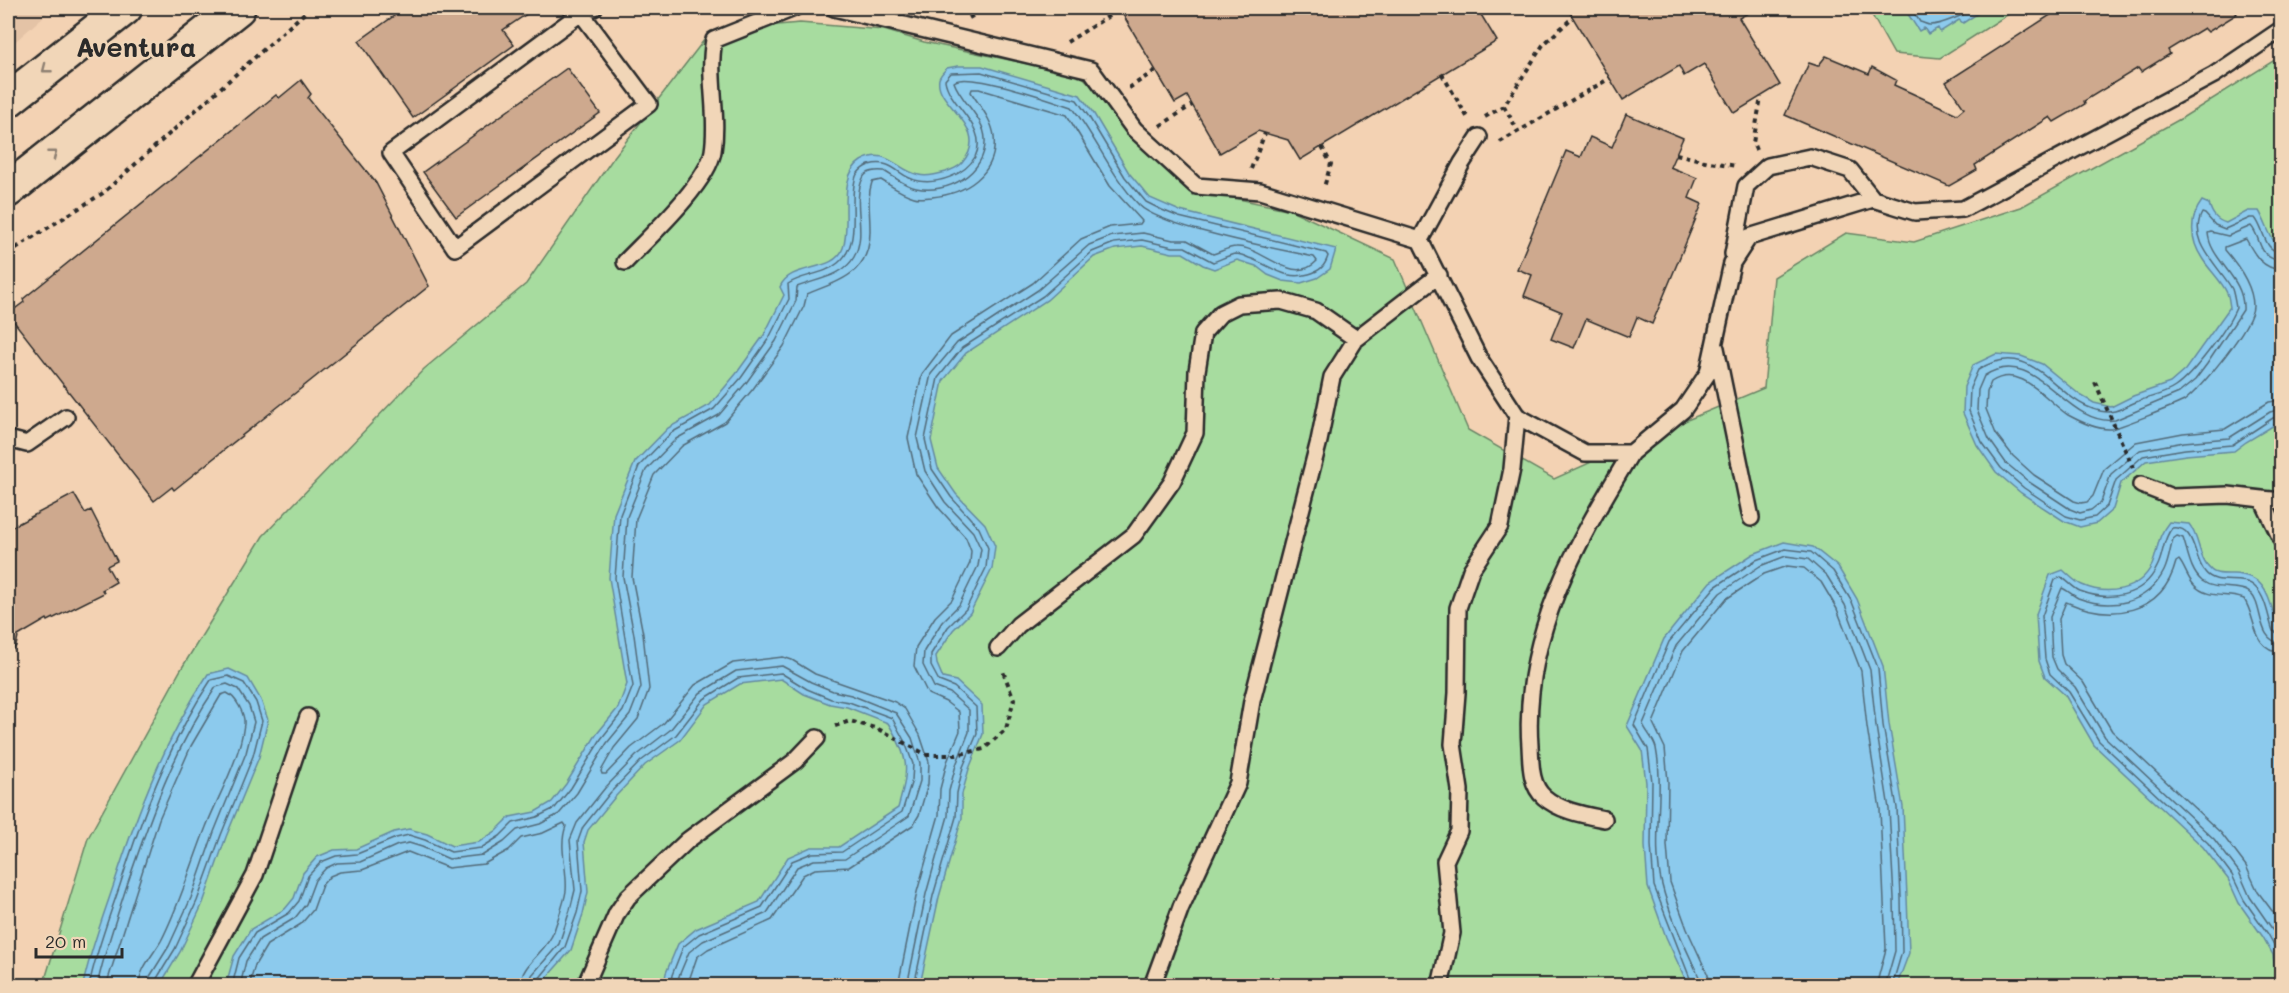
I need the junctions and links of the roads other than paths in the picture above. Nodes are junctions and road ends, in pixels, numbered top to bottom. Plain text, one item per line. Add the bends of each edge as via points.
1 (125, 8) edge
2 (238, 8) edge
3 (794, 8) edge
4 (834, 8) edge
5 (584, 9) edge
6 (2282, 30) edge
7 (8, 100) edge
8 (1475, 131) road end
9 (8, 190) edge
10 (1874, 199) junction
11 (1420, 240) junction
12 (625, 262) dead end
13 (1732, 263) junction
14 (1439, 275) junction
15 (1356, 339) junction
16 (1715, 343) junction
17 (1517, 416) junction
18 (66, 417) dead end
19 (8, 439) edge
20 (1631, 453) junction
21 (2140, 485) road end
22 (2262, 499) junction
23 (2282, 501) edge
24 (1751, 518) dead end
25 (2282, 541) edge
26 (998, 648) road end
27 (308, 717) dead end
28 (817, 738) road end
29 (1604, 819) dead end
30 (195, 986) edge
31 (585, 986) edge
32 (1152, 986) edge
33 (1440, 986) edge

1 -> 7 street
9 -> 2 street
3 - 12 lane via 714,40 710,60 715,115 713,153 702,175 669,218
4 - 11 lane via 1091,70 1142,137 1196,186 1260,191
5 - 5 lane via 649,104 455,248 390,153
6 - 10 lane via 2214,75 1963,209 1915,212
8 - 11 lane
10 - 13 lane via 1749,237
10 - 13 lane via 1850,170 1810,157 1768,166 1746,186
11 - 14 lane
13 - 16 lane
14 - 15 lane
14 - 17 lane via 1479,358
15 - 26 lane via 1316,311 1281,301 1239,304 1221,314 1203,333 1197,371 1196,433 1172,482 1134,535 1018,625
15 - 32 lane via 1332,377 1252,701 1238,783 1181,907
16 - 20 lane via 1708,373 1683,410
16 - 24 lane
17 - 20 lane via 1585,453
17 - 33 lane via 1512,469 1500,526 1471,570 1458,608 1453,744 1460,790 1459,831 1445,861 1452,933
18 - 19 lane via 27,444
20 - 29 lane via 1567,567 1550,609 1536,651 1528,721 1532,777 1544,797 1571,812
21 - 22 lane via 2172,497 2228,495
22 - 23 lane
22 - 25 lane
27 - 30 lane via 255,875
28 - 31 lane via 795,761 688,840 628,897

